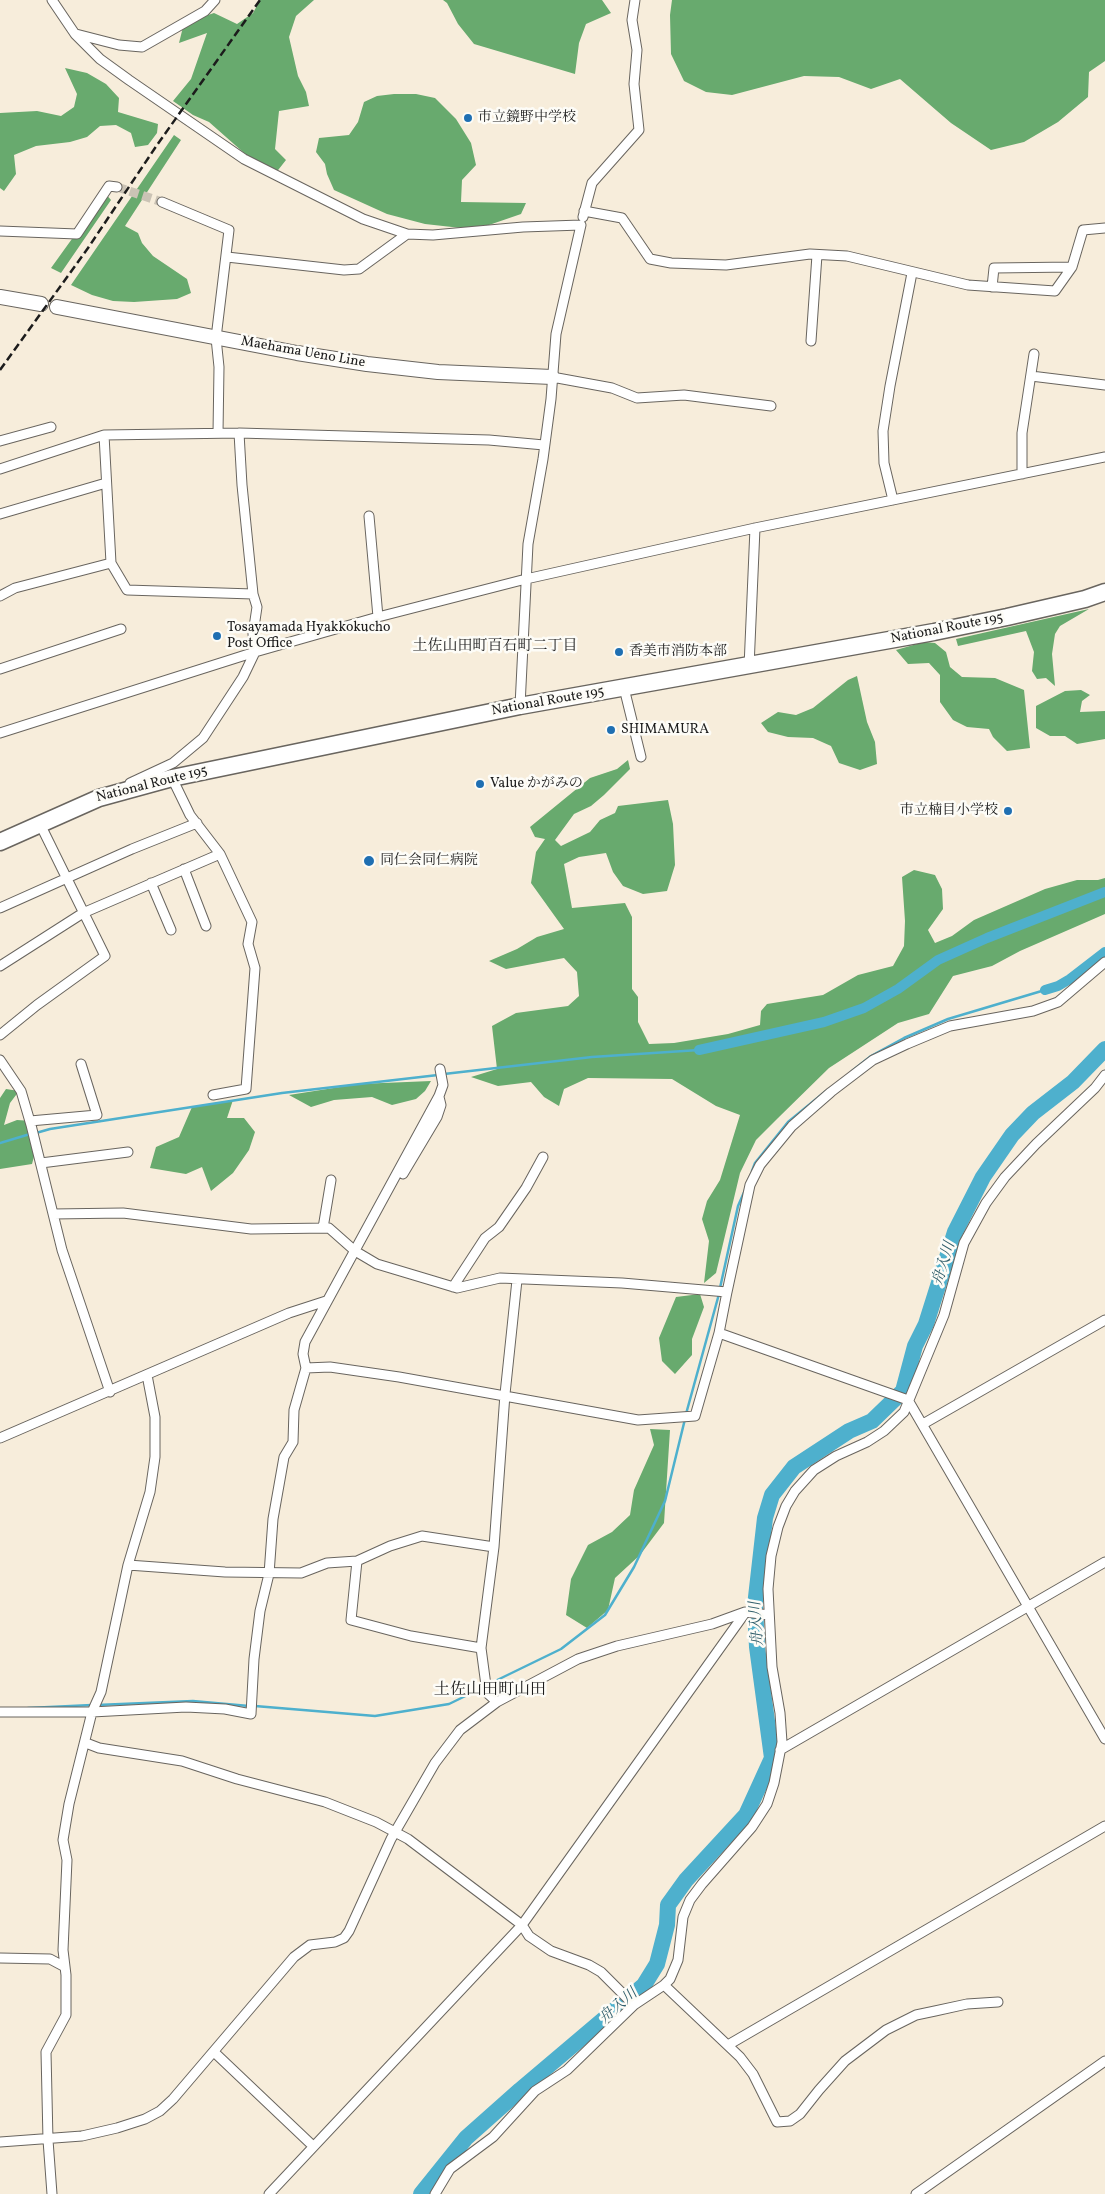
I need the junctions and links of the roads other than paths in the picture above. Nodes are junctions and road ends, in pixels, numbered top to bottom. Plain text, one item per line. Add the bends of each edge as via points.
1 (52, 0) edge
2 (214, 0) edge
3 (635, 0) edge
4 (75, 34) junction
5 (117, 187) dead end
6 (162, 202) tunnel mouth
7 (584, 212) junction
8 (581, 225) junction
9 (1105, 228) edge
10 (0, 231) edge
11 (407, 234) junction
12 (817, 255) junction
13 (227, 257) junction
14 (1072, 267) junction
15 (912, 273) junction
16 (992, 287) junction
17 (0, 297) edge
18 (41, 304) dead end
19 (57, 307) dead end
20 (216, 338) junction
21 (811, 341) dead end
22 (1034, 354) dead end
23 (1031, 376) junction
24 (552, 377) junction
25 (1105, 385) edge
26 (771, 406) dead end
27 (51, 427) dead end
28 (218, 433) junction
29 (239, 433) junction
30 (104, 435) junction
31 (0, 441) edge
32 (544, 446) junction
33 (1105, 457) edge
34 (0, 469) edge
35 (1022, 474) junction
36 (106, 483) junction
37 (893, 500) junction
38 (0, 514) edge
39 (369, 516) dead end
40 (755, 528) junction
41 (111, 563) junction
42 (526, 579) junction
43 (1105, 592) edge
44 (253, 594) junction
45 (0, 596) edge
46 (378, 617) junction
47 (120, 630) dead end
48 (255, 652) junction
49 (749, 666) junction
50 (0, 670) edge
51 (624, 688) junction
52 (520, 706) junction
53 (0, 733) edge
54 (640, 757) dead end
55 (172, 778) junction
56 (99, 798) junction
57 (197, 822) junction
58 (40, 824) junction
59 (0, 842) edge
60 (220, 854) junction
61 (184, 869) junction
62 (66, 878) junction
63 (151, 883) junction
64 (0, 908) edge
65 (83, 913) junction
66 (206, 926) dead end
67 (171, 930) dead end
68 (1105, 962) edge
69 (0, 966) edge
70 (0, 1035) edge
71 (0, 1060) edge
72 (81, 1064) dead end
73 (440, 1069) dead end
74 (1105, 1075) edge
75 (213, 1095) dead end
76 (30, 1123) junction
77 (128, 1152) dead end
78 (544, 1157) dead end
79 (41, 1164) junction
80 (332, 1180) dead end
81 (53, 1214) junction
82 (323, 1228) junction
83 (355, 1251) junction
84 (517, 1280) junction
85 (453, 1286) junction
86 (724, 1292) junction
87 (326, 1301) junction
88 (1105, 1320) edge
89 (719, 1333) junction
90 (306, 1368) junction
91 (147, 1375) junction
92 (110, 1392) junction
93 (505, 1394) junction
94 (908, 1400) junction
95 (923, 1424) junction
96 (0, 1438) edge
97 (494, 1547) junction
98 (357, 1561) junction
99 (1105, 1562) edge
100 (128, 1565) junction
101 (269, 1574) junction
102 (1029, 1606) junction
103 (745, 1612) junction
104 (769, 1615) junction
105 (481, 1648) junction
106 (497, 1702) junction
107 (0, 1712) edge
108 (92, 1712) junction
109 (1105, 1739) edge
110 (86, 1743) junction
111 (780, 1750) junction
112 (1105, 1826) edge
113 (395, 1832) junction
114 (522, 1925) junction
115 (0, 1958) edge
116 (65, 1967) junction
117 (664, 1985) junction
118 (629, 2000) junction
119 (998, 2002) dead end
120 (728, 2045) junction
121 (214, 2052) junction
122 (1105, 2061) edge
123 (48, 2140) junction
124 (0, 2142) edge
125 (313, 2146) junction
126 (52, 2194) edge
127 (269, 2194) edge
128 (435, 2194) edge
129 (916, 2194) edge

1 - 4 street
2 - 4 street via 205,10 142,47
3 - 7 street via 632,20 637,50 634,84 639,130 592,183
4 - 11 street via 100,59 244,159 363,220
5 - 10 street via 109,186 77,234
6 - 13 street via 230,230
7 - 8 street
7 - 12 street via 622,218 650,259 726,265
8 - 11 street
8 - 24 street via 556,334
9 - 14 street via 1083,230
11 - 13 street via 359,269
12 - 15 street via 847,256
12 - 21 street
13 - 20 street
14 - 16 street via 1054,291
14 - 16 street via 994,268
15 - 16 street
15 - 37 street via 883,431 884,463
17 - 18 main road
19 - 20 main road, Maehama Ueno Line
20 - 24 main road, Maehama Ueno Line via 394,367
20 - 28 street
22 - 23 street
23 - 25 street
23 - 35 street via 1022,433
24 - 26 street via 612,388 637,398 684,395
24 - 32 street
27 - 31 street
28 - 29 street
28 - 30 street
29 - 32 street via 489,440
29 - 44 street
30 - 34 street
30 - 36 street
32 - 42 street via 528,544
33 - 35 street
35 - 37 street
36 - 38 street
36 - 41 street
37 - 40 street
39 - 46 street
40 - 42 street
40 - 49 street
41 - 44 street via 127,590
41 - 45 street via 15,588
42 - 46 street
42 - 52 street
43 - 49 highway, National Route 195 via 1007,617
44 - 48 street via 256,607
46 - 48 street
47 - 50 street
48 - 53 street
48 - 56 street via 204,738 173,763
49 - 51 highway, National Route 195
51 - 52 highway, National Route 195
51 - 54 street
52 - 55 highway, National Route 195
55 - 56 highway, National Route 195
55 - 57 street
56 - 58 highway, National Route 195
57 - 60 street
57 - 62 street
58 - 59 highway, National Route 195
58 - 62 street
60 - 61 street
60 - 75 street via 252,922 248,944 255,968 246,1089
61 - 63 street
61 - 66 street
62 - 64 street
62 - 65 street
63 - 65 street
63 - 67 street
65 - 69 street
65 - 70 street via 106,956
68 - 86 street via 1058,1002 950,1026 873,1060 824,1098 792,1126 760,1165 750,1185
71 - 76 street via 20,1091
72 - 76 street via 97,1115
73 - 83 street via 443,1084 439,1096
74 - 94 street via 1005,1177 986,1203 964,1243 944,1315
76 - 79 street
77 - 79 street
78 - 85 street via 499,1227 485,1238
79 - 81 street
80 - 82 street
81 - 82 street via 123,1213 251,1229
81 - 92 street
82 - 83 street via 329,1228
83 - 85 street via 377,1264
83 - 87 street
84 - 85 street via 500,1278 457,1288
84 - 86 street via 622,1283
84 - 93 street
86 - 89 street
87 - 90 street via 305,1342
87 - 91 street via 289,1313
88 - 95 street
89 - 93 street via 695,1416 638,1420
89 - 94 street
90 - 93 street via 330,1367
90 - 101 street via 294,1410 293,1442 284,1457 273,1519
91 - 92 street
91 - 100 street via 155,1417 155,1457 150,1492
92 - 96 street
93 - 97 street
94 - 95 street
94 - 104 street via 904,1412 884,1431 814,1470 794,1491 778,1527 771,1556
95 - 102 street
97 - 98 street via 422,1536
97 - 105 street
98 - 101 street via 327,1563 301,1573
98 - 105 street via 351,1620 411,1636
99 - 102 street
100 - 101 street
100 - 108 street via 106,1674
101 - 108 street via 260,1611 251,1714 225,1708 186,1707
102 - 109 street
102 - 111 street
103 - 104 street
103 - 106 street via 712,1624 617,1646 578,1659
103 - 114 street
104 - 111 street via 772,1667 780,1713
105 - 106 street via 487,1693
106 - 113 street via 460,1730 435,1763
107 - 108 street
108 - 110 street
110 - 113 street via 99,1748 182,1761 245,1782 326,1802
110 - 116 street via 63,1840 67,1869 63,1940
111 - 117 street via 767,1804 741,1841 690,1900 683,1917 678,1960
112 - 120 street
113 - 114 street
113 - 121 street via 344,1938 310,1945 294,1957
114 - 118 street via 529,1936 551,1951 589,1964 601,1972
114 - 125 street
115 - 116 street via 50,1960
116 - 123 street via 66,2015 46,2052
117 - 118 street
117 - 120 street
118 - 128 street via 567,2070 535,2091 493,2137 450,2169
119 - 120 street via 967,2004 916,2015 886,2030 845,2061 800,2114 790,2121 777,2122 754,2074
121 - 123 street via 173,2099 145,2119 117,2128
121 - 125 street
122 - 129 street
123 - 124 street
123 - 126 street
125 - 127 street

